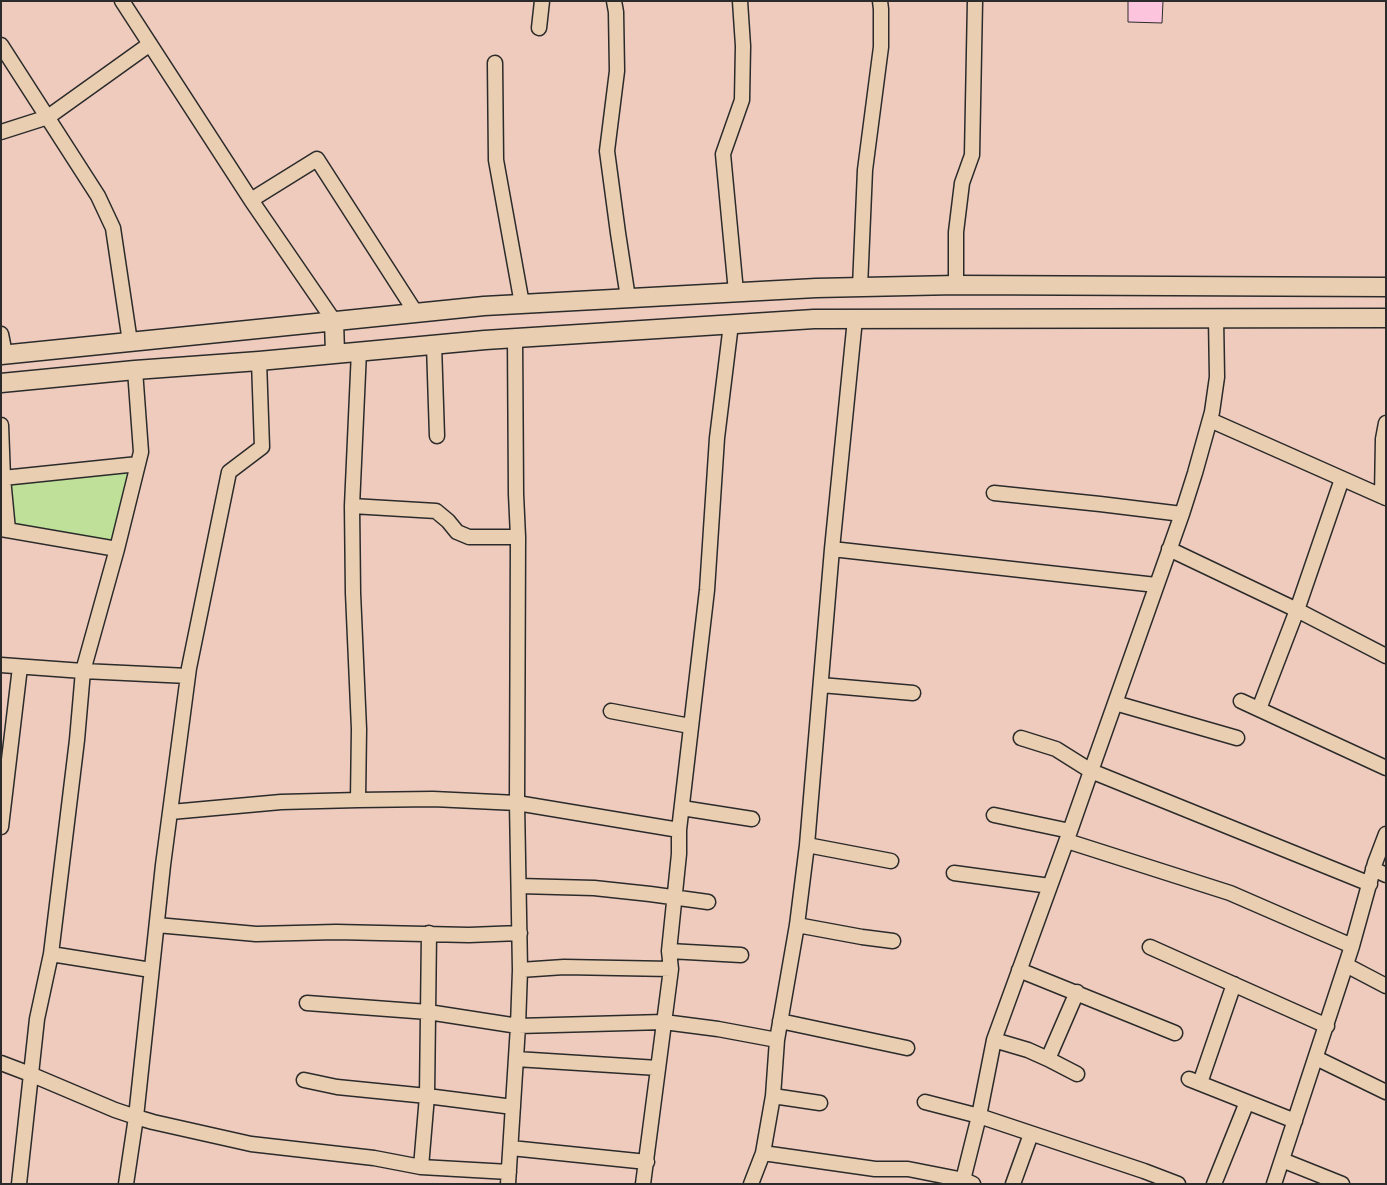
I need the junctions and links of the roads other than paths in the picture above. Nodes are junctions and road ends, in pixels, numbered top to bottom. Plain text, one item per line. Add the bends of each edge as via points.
1 (122, 1) edge
2 (542, 1) edge
3 (614, 1) edge
4 (740, 1) edge
5 (880, 1) edge
6 (975, 1) edge
7 (539, 28) dead end
8 (150, 44) junction
9 (1, 45) edge
10 (495, 63) dead end
11 (48, 117) junction
12 (1, 132) edge
13 (251, 200) junction
14 (956, 285) junction
15 (1386, 286) edge
16 (860, 287) junction
17 (736, 292) junction
18 (628, 298) junction
19 (522, 304) junction
20 (416, 313) junction
21 (855, 318) junction
22 (1216, 318) junction
23 (1386, 318) edge
24 (334, 321) junction
25 (731, 324) junction
26 (1, 334) edge
27 (515, 338) junction
28 (130, 342) junction
29 (434, 345) junction
30 (359, 350) junction
31 (335, 353) junction
32 (3, 354) edge
33 (259, 360) junction
34 (135, 370) junction
35 (1, 383) edge
36 (1210, 420) junction
37 (1386, 423) edge
38 (1, 425) edge
39 (437, 436) dead end
40 (138, 464) junction
41 (3, 478) junction
42 (1342, 479) junction
43 (994, 493) dead end
44 (1384, 497) edge
45 (352, 506) junction
46 (1182, 514) junction
47 (4, 530) edge
48 (518, 537) junction
49 (117, 549) junction
50 (1169, 549) junction
51 (832, 550) junction
52 (1156, 585) junction
53 (1297, 610) junction
54 (1386, 656) edge
55 (1, 665) edge
56 (20, 666) junction
57 (83, 671) junction
58 (188, 676) junction
59 (821, 684) junction
60 (913, 693) dead end
61 (1241, 701) dead end
62 (1115, 703) junction
63 (1259, 709) junction
64 (611, 711) dead end
65 (690, 726) junction
66 (1021, 738) dead end
67 (1237, 738) dead end
68 (1386, 768) edge
69 (1090, 771) junction
70 (358, 800) junction
71 (517, 803) junction
72 (682, 808) junction
73 (171, 812) junction
74 (994, 814) dead end
75 (752, 819) dead end
76 (1, 827) edge
77 (679, 830) junction
78 (1386, 834) edge
79 (1069, 836) junction
80 (808, 845) junction
81 (891, 861) dead end
82 (1380, 872) edge
83 (954, 873) dead end
84 (1370, 884) junction
85 (519, 886) junction
86 (1050, 886) junction
87 (674, 898) junction
88 (708, 902) dead end
89 (797, 925) junction
90 (157, 926) junction
91 (429, 933) junction
92 (520, 933) junction
93 (893, 941) dead end
94 (1352, 946) junction
95 (1150, 947) dead end
96 (669, 951) junction
97 (51, 954) junction
98 (741, 955) dead end
99 (1346, 965) junction
100 (671, 969) junction
101 (152, 970) junction
102 (520, 970) junction
103 (1020, 970) junction
104 (1234, 984) junction
105 (1386, 986) edge
106 (1077, 992) junction
107 (307, 1003) dead end
108 (428, 1012) junction
109 (780, 1021) junction
110 (664, 1022) junction
111 (518, 1026) junction
112 (1326, 1026) junction
113 (1175, 1033) dead end
114 (777, 1040) junction
115 (994, 1040) junction
116 (907, 1048) dead end
117 (1316, 1058) junction
118 (516, 1059) junction
119 (1048, 1059) junction
120 (1, 1064) edge
121 (658, 1068) junction
122 (30, 1074) junction
123 (1077, 1074) dead end
124 (304, 1080) dead end
125 (1386, 1092) edge
126 (427, 1096) junction
127 (773, 1096) junction
128 (925, 1102) dead end
129 (1247, 1102) junction
130 (820, 1103) dead end
131 (513, 1107) junction
132 (979, 1116) junction
133 (136, 1117) junction
134 (1295, 1121) junction
135 (1031, 1134) junction
136 (511, 1148) junction
137 (763, 1153) junction
138 (1282, 1160) junction
139 (647, 1162) junction
140 (421, 1167) junction
141 (509, 1178) edge
142 (966, 1183) edge
143 (19, 1184) edge
144 (126, 1184) edge
145 (643, 1184) edge
146 (751, 1184) edge
147 (1013, 1184) edge
148 (1178, 1184) edge
149 (1214, 1184) edge
150 (1274, 1184) edge
151 (1342, 1184) edge

1 - 8 street
2 - 7 street
3 - 18 street via 617,71 608,151
4 - 17 street via 743,46 742,100 723,154
5 - 16 street via 881,47 865,170
6 - 14 street via 972,155 962,183 956,232
8 - 11 street
8 - 13 street
9 - 11 street
10 - 19 street via 496,160
11 - 12 street
11 - 28 street via 98,196 113,228
13 - 20 street via 317,159
13 - 24 street
14 - 15 main road
14 - 16 main road
16 - 17 main road
17 - 18 main road
18 - 19 main road
19 - 20 main road
20 - 24 main road
21 - 22 main road
21 - 25 main road
21 - 51 street
22 - 23 main road
22 - 36 street via 1217,377
24 - 28 main road
24 - 31 main road
25 - 27 main road
25 - 65 street via 717,438 707,584
26 - 32 street
27 - 29 main road
27 - 48 street
28 - 32 main road
28 - 34 main road
29 - 30 main road
29 - 39 street
30 - 31 main road
30 - 45 street
31 - 33 main road
33 - 34 main road
33 - 58 street via 262,447 229,472
34 - 35 main road
34 - 40 street via 141,452
36 - 42 street
36 - 46 street
37 - 44 street via 1383,439
38 - 41 street
40 - 41 street
40 - 49 street
41 - 47 street
42 - 44 street
42 - 53 street
43 - 46 street
45 - 48 street via 436,512 448,520 457,532 470,537
45 - 70 street via 359,729
46 - 50 street
47 - 49 street
48 - 71 street
49 - 57 street
50 - 52 street
50 - 53 street
51 - 52 street
51 - 59 street
52 - 62 street
53 - 54 street
53 - 63 street
55 - 56 street
56 - 57 street
56 - 76 street
57 - 58 street
57 - 97 street
58 - 73 street
59 - 60 street
59 - 80 street
61 - 63 street
62 - 67 street
62 - 69 street
63 - 68 street
64 - 65 street
65 - 72 street
66 - 69 street via 1056,749
69 - 79 street
69 - 84 street
70 - 71 street via 433,799
70 - 73 street via 281,802
71 - 77 street
71 - 85 street
72 - 75 street
72 - 77 street
73 - 90 street
74 - 79 street
77 - 87 street
78 - 82 street via 1380,847
79 - 86 street
79 - 94 street via 1230,892
80 - 81 street
80 - 89 street
82 - 84 street
83 - 86 street
84 - 94 street
85 - 87 street via 594,888
85 - 92 street
86 - 103 street
87 - 88 street
87 - 96 street
89 - 93 street
89 - 109 street
90 - 91 street via 256,934
90 - 101 street
91 - 92 street
91 - 108 street
92 - 102 street
94 - 99 street
95 - 104 street
96 - 98 street
96 - 100 street
97 - 101 street
97 - 122 street via 37,1019
99 - 105 street
99 - 112 street
100 - 102 street via 564,967
100 - 110 street
101 - 133 street
102 - 111 street
103 - 106 street
103 - 115 street
104 - 112 street
104 - 129 street via 1195,1081
106 - 113 street
106 - 119 street
107 - 108 street
108 - 111 street
108 - 126 street
109 - 114 street
109 - 116 street
110 - 111 street
110 - 114 street
110 - 121 street
111 - 118 street
112 - 117 street
114 - 127 street
115 - 119 street
115 - 132 street
117 - 125 street
117 - 134 street
118 - 121 street
118 - 131 street
119 - 123 street
120 - 122 street
121 - 139 street
122 - 133 street
122 - 143 street
124 - 126 street via 337,1088
126 - 131 street
126 - 140 street
127 - 130 street
127 - 137 street
128 - 132 street
129 - 134 street
129 - 149 street
131 - 136 street
132 - 135 street
132 - 142 street
133 - 140 street via 251,1144 374,1158
133 - 144 street
134 - 138 street
135 - 147 street
135 - 148 street
136 - 139 street
136 - 141 street
137 - 142 street via 876,1169 908,1169
137 - 146 street
138 - 150 street
138 - 151 street
139 - 145 street
140 - 141 street

